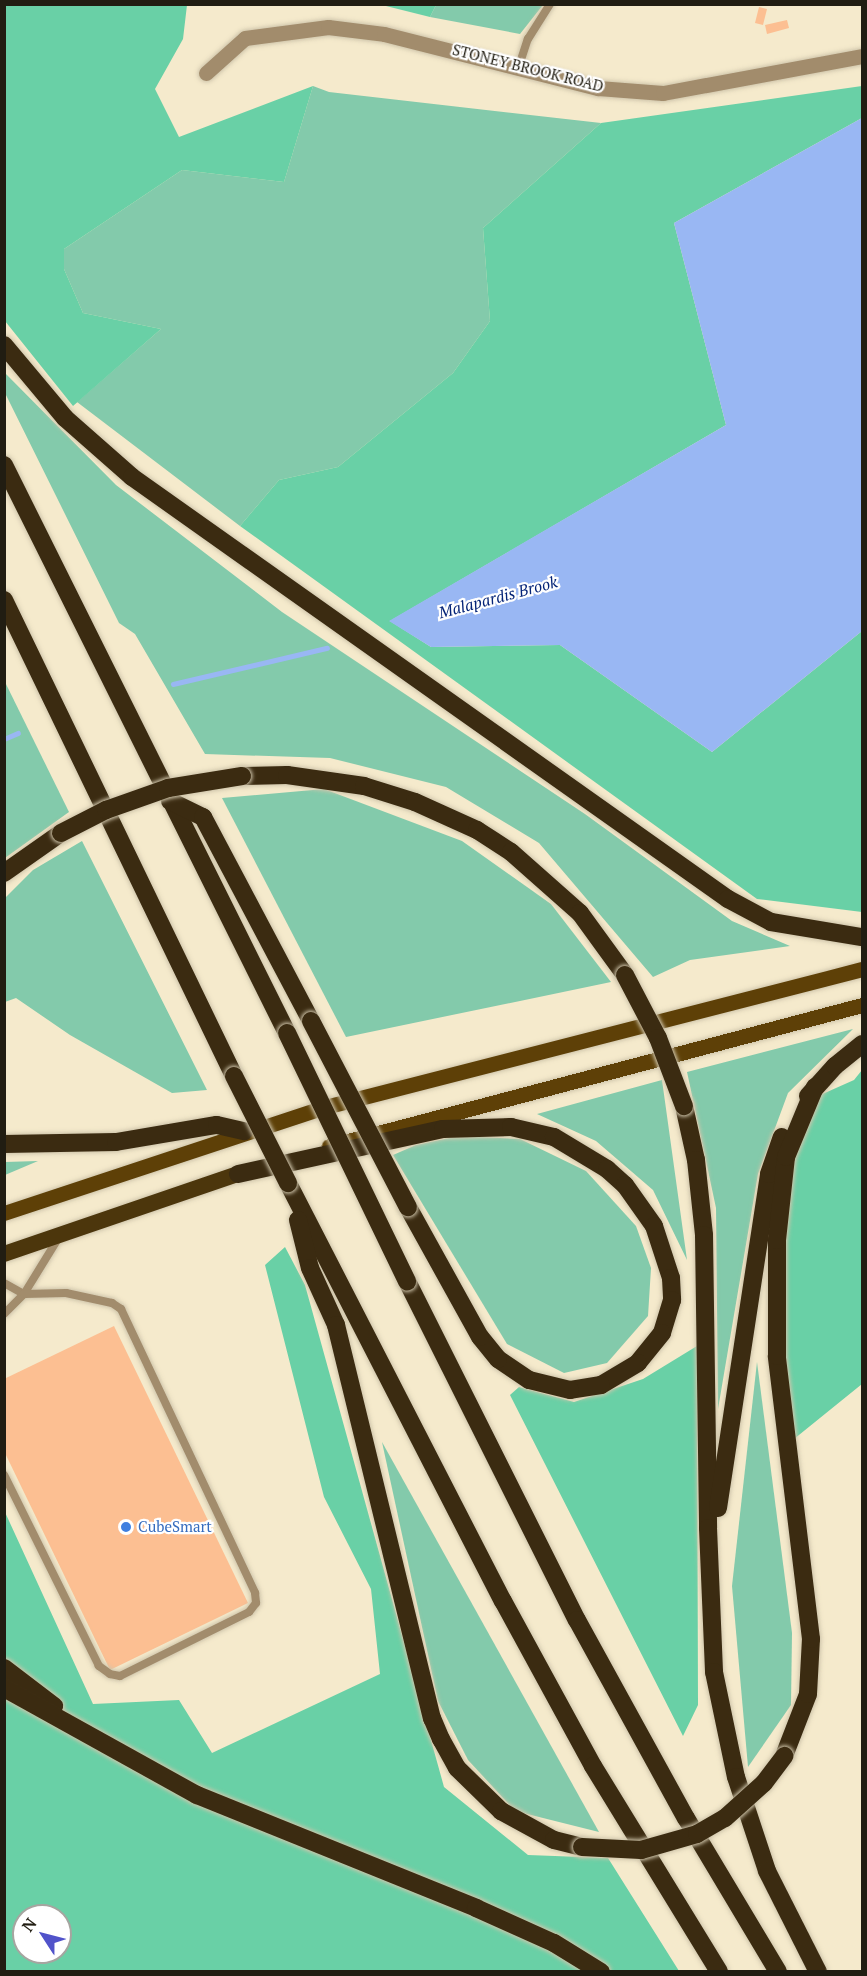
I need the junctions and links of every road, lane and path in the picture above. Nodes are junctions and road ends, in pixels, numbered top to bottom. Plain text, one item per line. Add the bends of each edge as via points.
1 (550, 4) edge
2 (862, 56) edge
3 (518, 69) junction
4 (206, 73) dead end
5 (4, 345) edge
6 (4, 465) edge
7 (4, 600) edge
8 (170, 801) junction
9 (4, 873) edge
10 (862, 937) edge
11 (862, 969) edge
12 (862, 1005) edge
13 (862, 1044) edge
14 (816, 1087) junction
15 (244, 1131) junction
16 (4, 1144) edge
17 (238, 1174) junction
18 (288, 1183) junction
19 (4, 1213) edge
20 (61, 1233) junction
21 (4, 1254) edge
22 (4, 1283) edge
23 (24, 1294) junction
24 (4, 1314) edge
25 (4, 1475) edge
26 (710, 1584) junction
27 (4, 1668) edge
28 (4, 1688) edge
29 (127, 1758) junction
30 (601, 1971) edge
31 (719, 1971) edge
32 (778, 1971) edge
33 (818, 1971) edge

1 - 3 lane via 528,39
2 - 3 street, STONEY BROOK ROAD via 663,93 598,88
3 - 4 street, STONEY BROOK ROAD via 384,33 328,27 245,38
5 - 10 highway via 65,418 150,491 728,899 771,922
6 - 8 highway
7 - 18 highway, bridge
8 - 17 highway, bridge via 203,816 311,1021 408,1207 480,1337 498,1359 529,1380 570,1390 601,1385 638,1363 662,1332 672,1300 671,1278 654,1226 625,1185 607,1169 554,1137 511,1127 443,1129
8 - 32 highway, bridge via 577,1620 686,1818
9 - 26 highway, bridge via 61,833 106,810 168,788 242,776 298,776 364,786 415,802 467,825 511,852 580,913 625,975 663,1047 684,1106 696,1161 704,1235
11 - 15 main road
12 - 17 main road via 376,1131
13 - 14 highway
14 - 18 highway, bridge via 786,1157 777,1240 777,1356 811,1638 808,1694 784,1756 757,1790 725,1818 697,1834 641,1850 582,1847 554,1840 501,1811 457,1768 441,1739 432,1718 336,1325 310,1268
14 - 26 highway via 787,1127 769,1174 721,1471
15 - 16 highway via 217,1125 116,1142
15 - 19 main road
17 - 20 highway
18 - 31 highway via 588,1756
20 - 21 highway
20 - 23 lane
22 - 23 lane
23 - 24 lane
23 - 25 lane via 66,1293 112,1303 121,1309 251,1582 256,1603 249,1612 120,1676 110,1674 99,1666
26 - 33 highway via 714,1672 736,1776 767,1871
27 - 29 highway
28 - 29 highway
29 - 30 highway via 197,1795 554,1943

